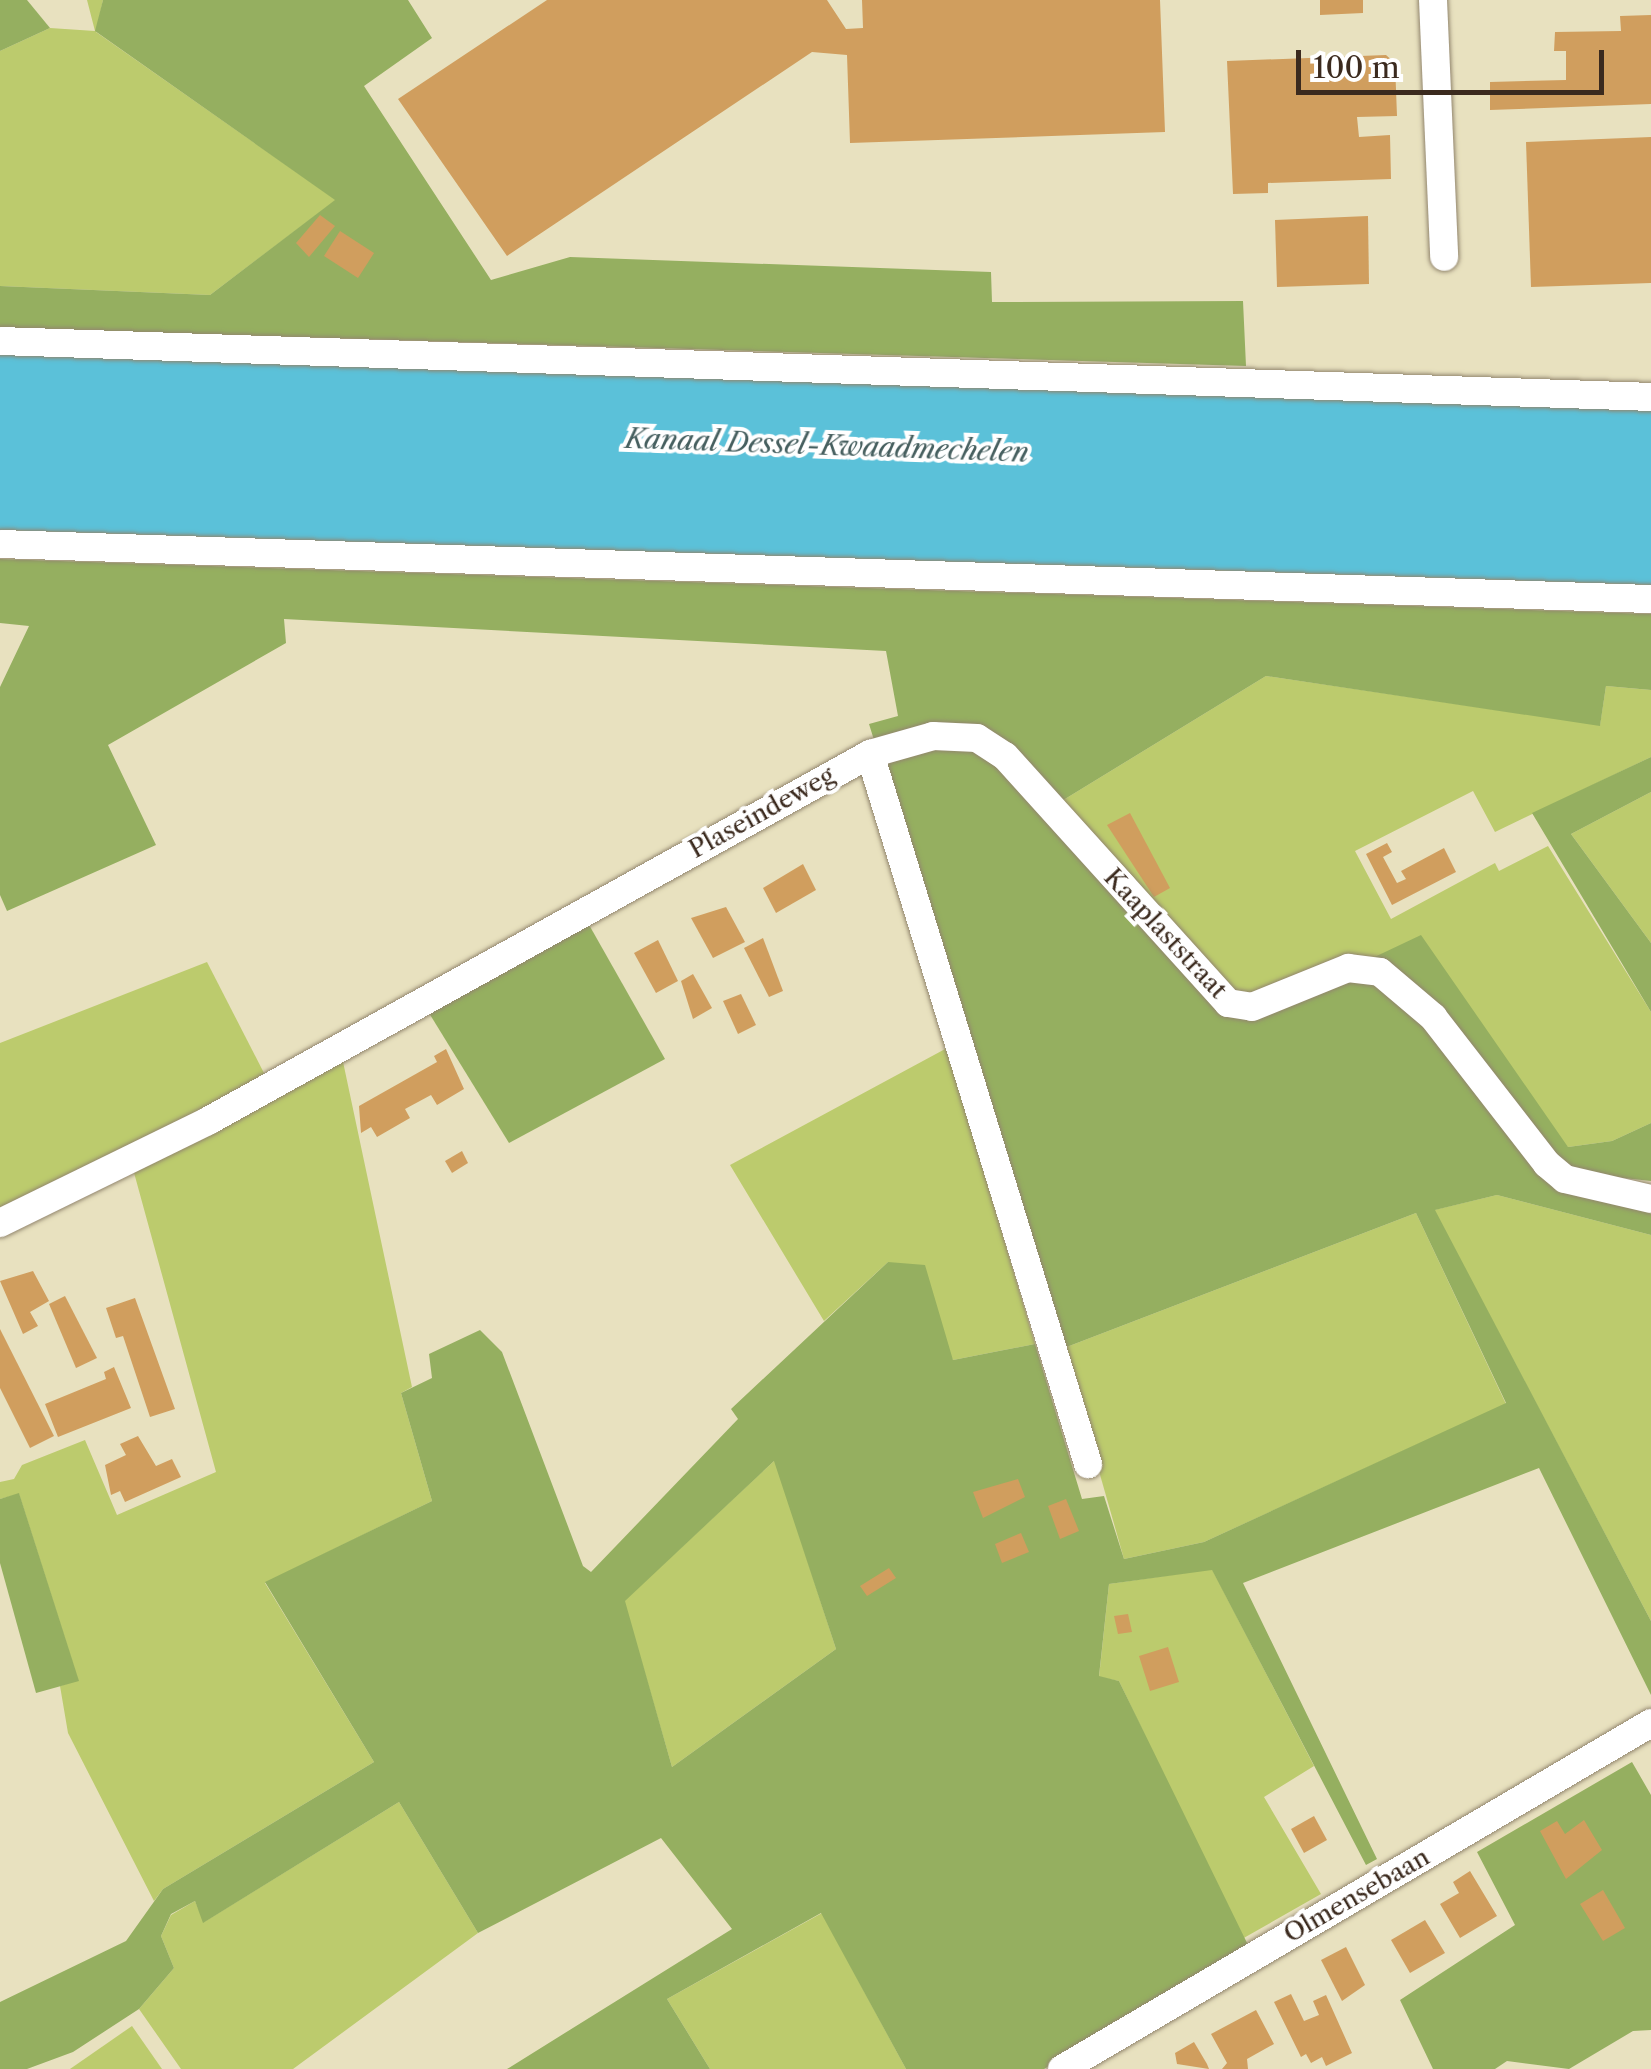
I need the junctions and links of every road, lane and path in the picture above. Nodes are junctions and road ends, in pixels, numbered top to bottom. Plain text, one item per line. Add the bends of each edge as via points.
1 (1433, 0) edge
2 (1444, 257) dead end
3 (0, 341) edge
4 (1651, 397) edge
5 (0, 544) edge
6 (1651, 599) edge
7 (870, 754) junction
8 (1651, 1199) edge
9 (0, 1223) edge
10 (1088, 1464) dead end
11 (1651, 1722) edge
12 (1062, 2069) edge

1 - 2 street
3 - 4 street
5 - 6 street
7 - 8 street, Kaaplaststraat via 933,736 977,738 1004,756 1228,1002 1252,1007 1348,968 1380,972 1434,1017 1547,1164 1565,1179
7 - 9 street, Plaseindeweg via 208,1120
7 - 10 street
11 - 12 street, Olmensebaan

